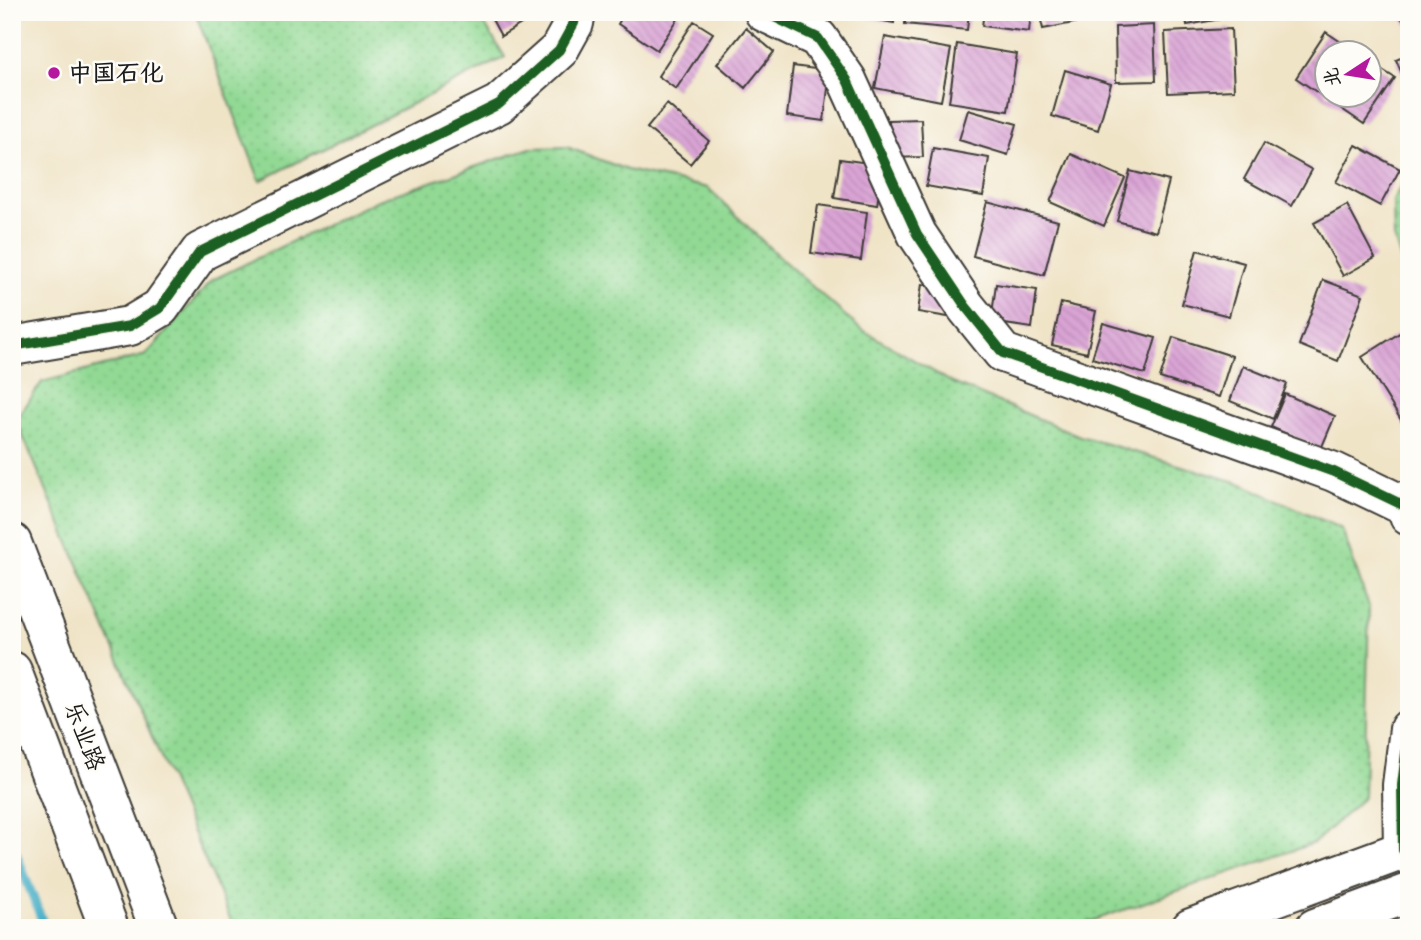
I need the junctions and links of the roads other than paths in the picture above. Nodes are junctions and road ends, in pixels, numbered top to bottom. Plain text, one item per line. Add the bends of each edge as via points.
1 (576, 12) edge
2 (764, 12) edge
3 (12, 346) edge
4 (1409, 516) edge
5 (12, 543) edge
6 (12, 671) edge
7 (1409, 729) edge
8 (1406, 849) edge
9 (1409, 893) edge
10 (109, 928) edge
11 (159, 928) edge
12 (1191, 928) edge
13 (1315, 928) edge

1 - 3 street via 559,50 499,104 200,253 160,308 130,327
2 - 4 street via 818,38 847,80 917,234 1003,353 1334,472 1407,507
5 - 11 street, 乐业路
6 - 10 street, 乐业路
7 - 8 street via 1402,785
8 - 12 street
9 - 13 street

